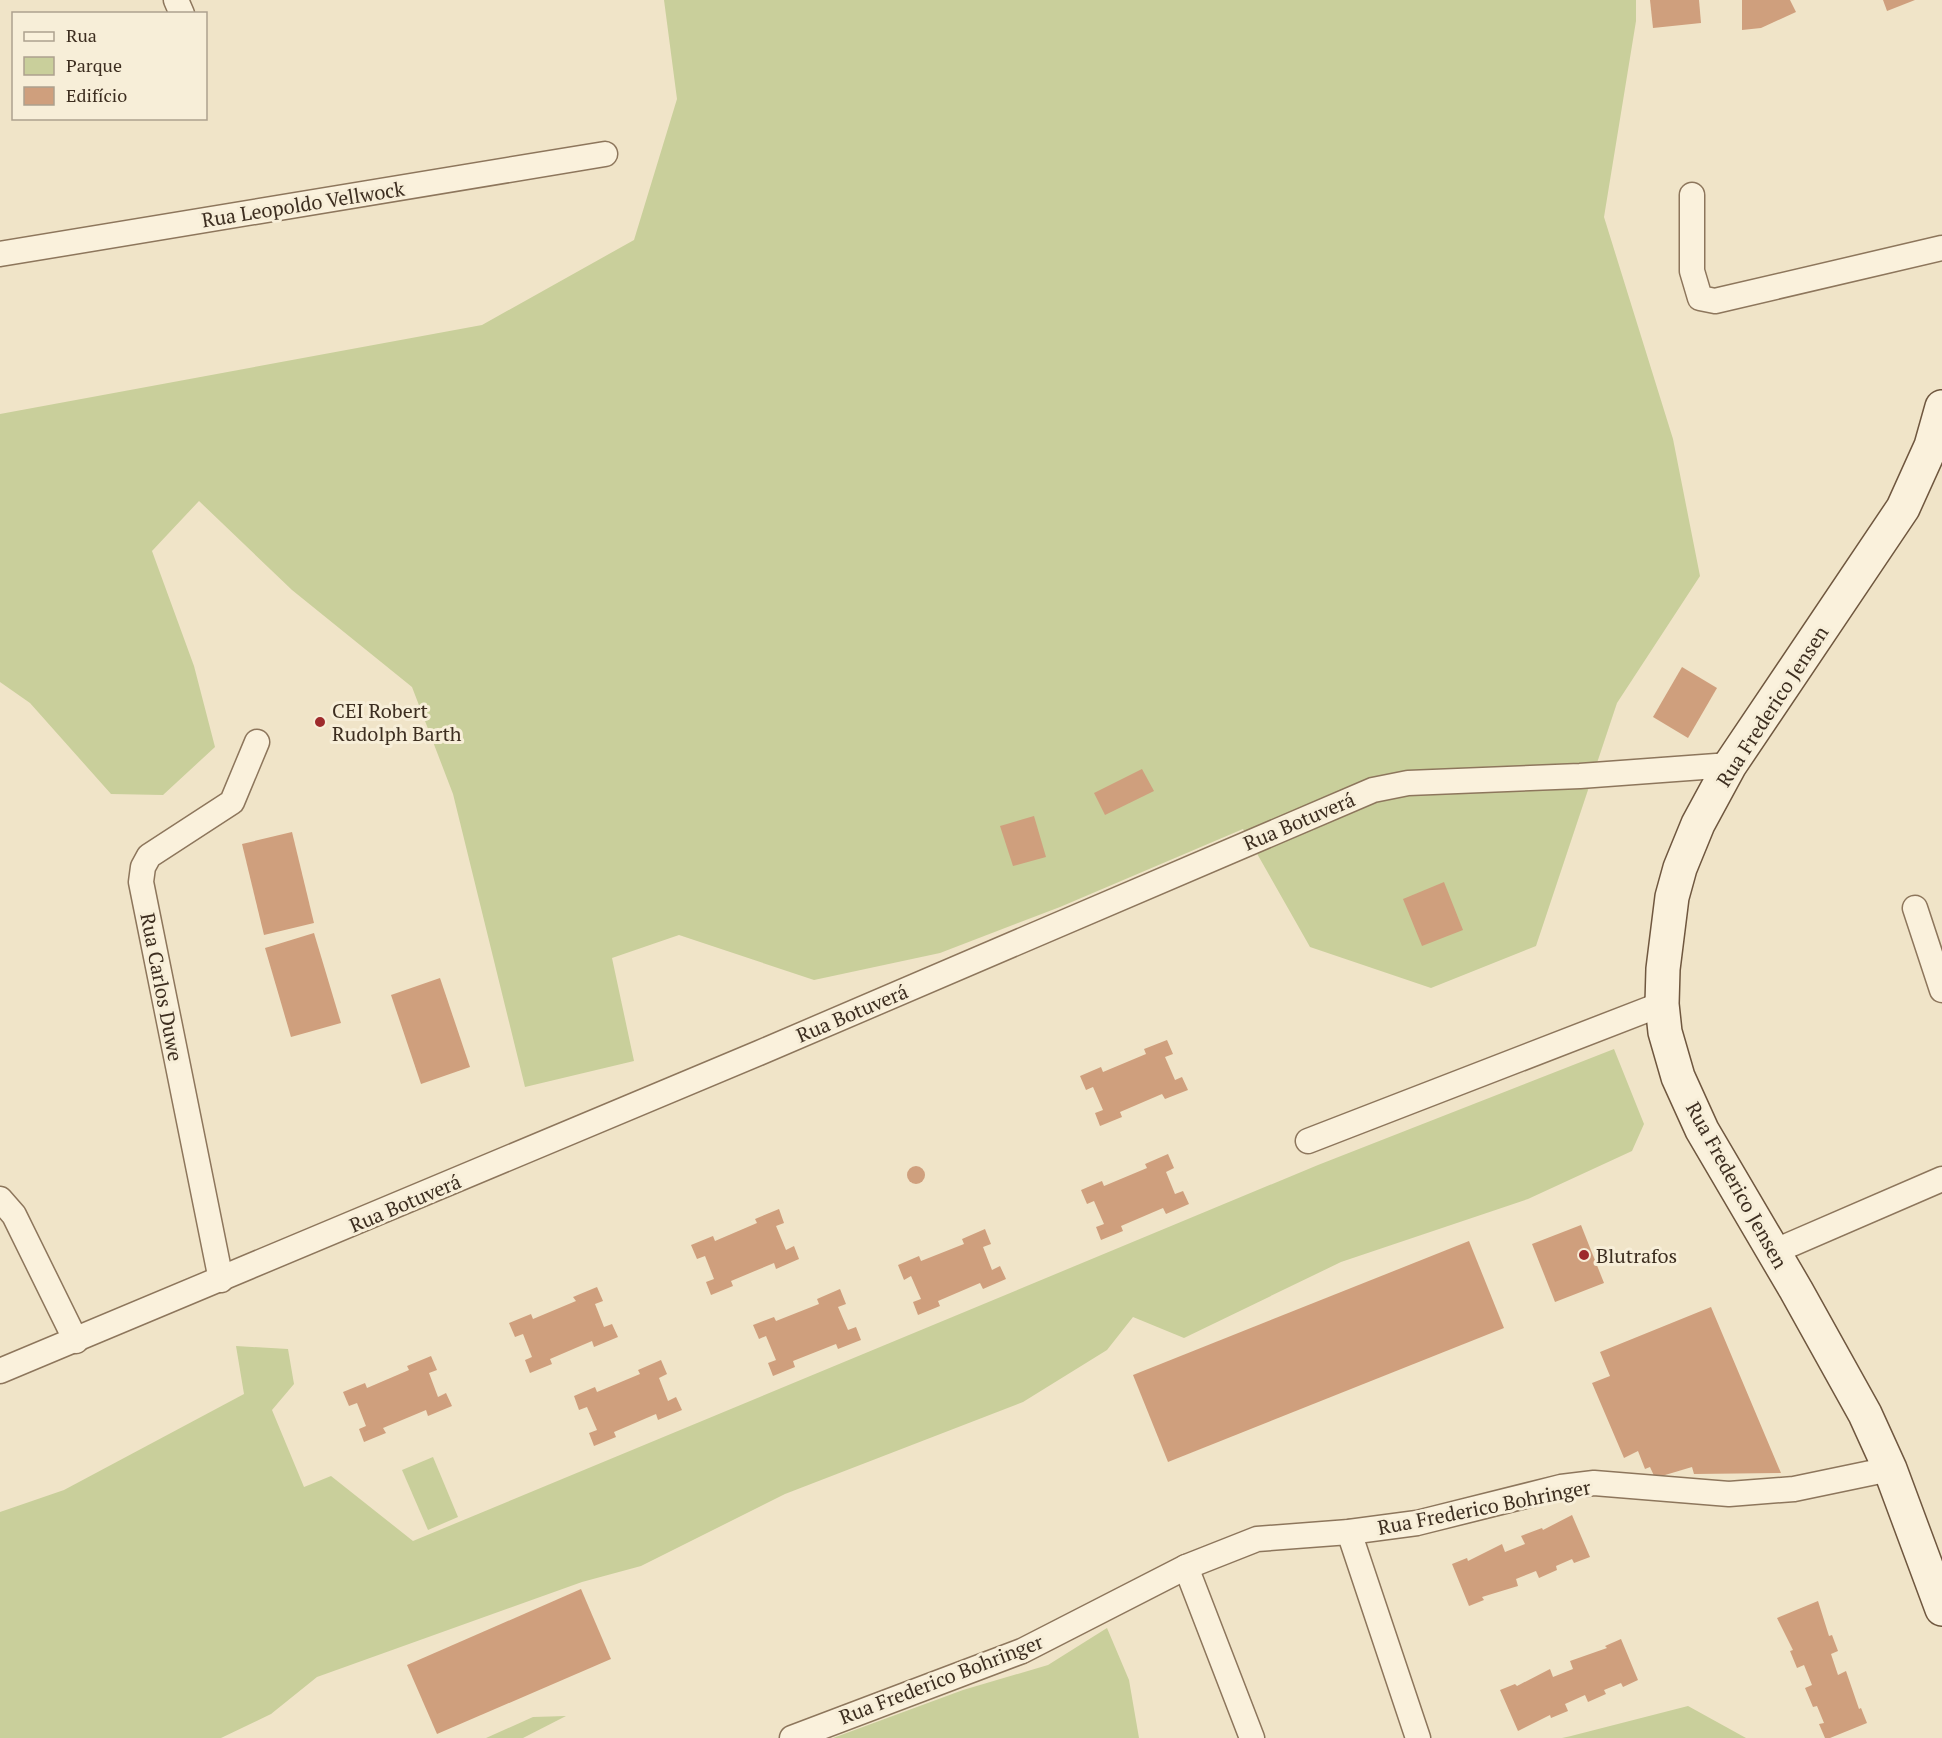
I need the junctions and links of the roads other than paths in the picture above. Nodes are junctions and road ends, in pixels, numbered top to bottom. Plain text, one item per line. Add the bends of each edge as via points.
1 (605, 153) dead end
2 (1692, 195) dead end
3 (1942, 248) edge
4 (0, 254) edge
5 (1942, 407) edge
6 (257, 742) dead end
7 (1730, 765) junction
8 (1915, 908) dead end
9 (1942, 990) edge
10 (1662, 1004) junction
11 (1308, 1141) dead end
12 (1942, 1179) edge
13 (0, 1199) edge
14 (1773, 1252) junction
15 (221, 1280) junction
16 (76, 1341) junction
17 (0, 1371) edge
18 (1890, 1469) junction
19 (1349, 1532) junction
20 (1186, 1567) junction
21 (1942, 1609) edge
22 (792, 1738) edge
23 (1252, 1738) edge
24 (1418, 1738) edge

1 - 4 street, Rua Leopoldo Vellwock
2 - 3 street via 1692,271 1700,298 1715,301
5 - 7 main road, Rua Frederico Jensen via 1932,446 1903,508
6 - 15 street, Rua Carlos Duwe via 232,802 149,856 141,882
7 - 10 main road, Rua Frederico Jensen via 1680,868 1667,932
7 - 15 street, Rua Botuverá via 1408,783 1373,790
8 - 9 street
10 - 11 street
10 - 14 main road, Rua Frederico Jensen via 1665,1032 1678,1077 1702,1131
12 - 14 street
13 - 16 street via 14,1215
14 - 18 main road, Rua Frederico Jensen via 1865,1414
15 - 16 street, Rua Botuverá
16 - 17 street, Rua Botuverá
18 - 19 street, Rua Frederico Bohringer via 1794,1489 1729,1494 1594,1483 1561,1487 1417,1523
18 - 21 main road, Rua Frederico Jensen
19 - 20 street, Rua Frederico Bohringer via 1257,1539
19 - 24 street
20 - 22 street, Rua Frederico Bohringer via 1022,1651
20 - 23 street

